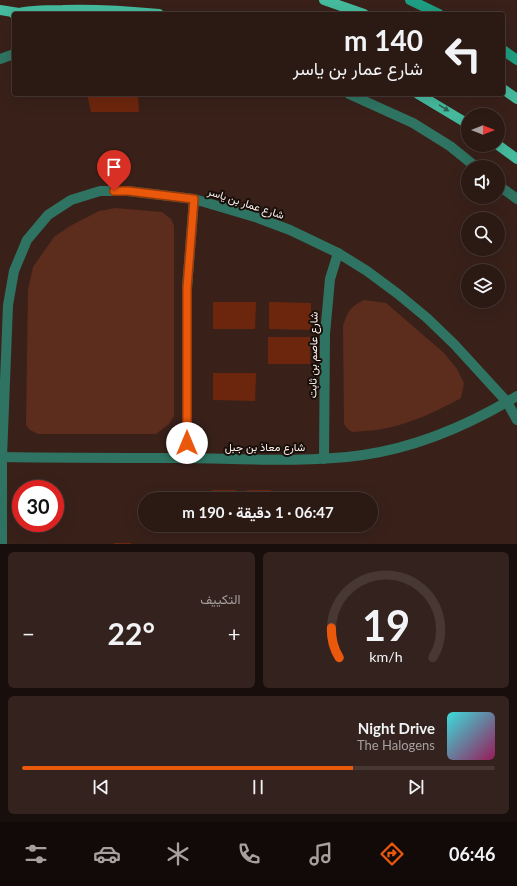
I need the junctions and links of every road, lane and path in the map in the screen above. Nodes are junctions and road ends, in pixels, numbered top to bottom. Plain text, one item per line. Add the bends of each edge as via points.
1 (324, 0) edge
2 (410, 0) edge
3 (341, 3) edge
4 (0, 10) edge
5 (28, 12) edge
6 (138, 12) edge
7 (360, 12) edge
8 (435, 12) edge
9 (12, 13) edge
10 (12, 15) edge
11 (0, 18) edge
12 (505, 51) edge
13 (12, 55) edge
14 (0, 58) edge
15 (517, 60) edge
16 (505, 90) edge
17 (353, 96) edge
18 (421, 96) edge
19 (517, 99) edge
20 (461, 120) edge
21 (505, 150) edge
22 (517, 159) edge
23 (467, 160) edge
24 (505, 191) edge
25 (194, 199) junction
26 (517, 200) edge
27 (338, 253) junction
28 (517, 396) edge
29 (507, 402) junction
30 (517, 420) edge
31 (1, 457) edge
32 (188, 458) junction
33 (324, 459) junction
34 (2, 544) edge

1 - 3 main road
2 - 8 street
3 - 7 main road
4 - 9 main road
5 - 6 main road
10 - 11 main road
12 - 15 street
13 - 14 street
16 - 19 main road
17 - 23 street via 413,123
18 -> 20 main road
21 - 22 main road
24 - 26 street
25 - 27 street, شارع عمار بن ياسر via 284,227
25 - 31 street, شارع عمار بن ياسر via 128,191 100,191 71,200 48,214 27,240 14,271 8,305
25 - 32 street via 186,316
27 - 29 street, شارع عمار بن ياسر via 367,271 427,318
27 - 33 street, شارع عاصم بن ثابت via 330,279 326,318
28 - 29 street, شارع معاذ بن جبل
29 - 30 street, شارع عمار بن ياسر
29 - 33 street, شارع معاذ بن جبل via 471,422 436,437 363,455
31 - 32 street, شارع معاذ بن جبل
31 - 34 street, شارع عمار بن ياسر
32 - 33 street, شارع معاذ بن جبل

